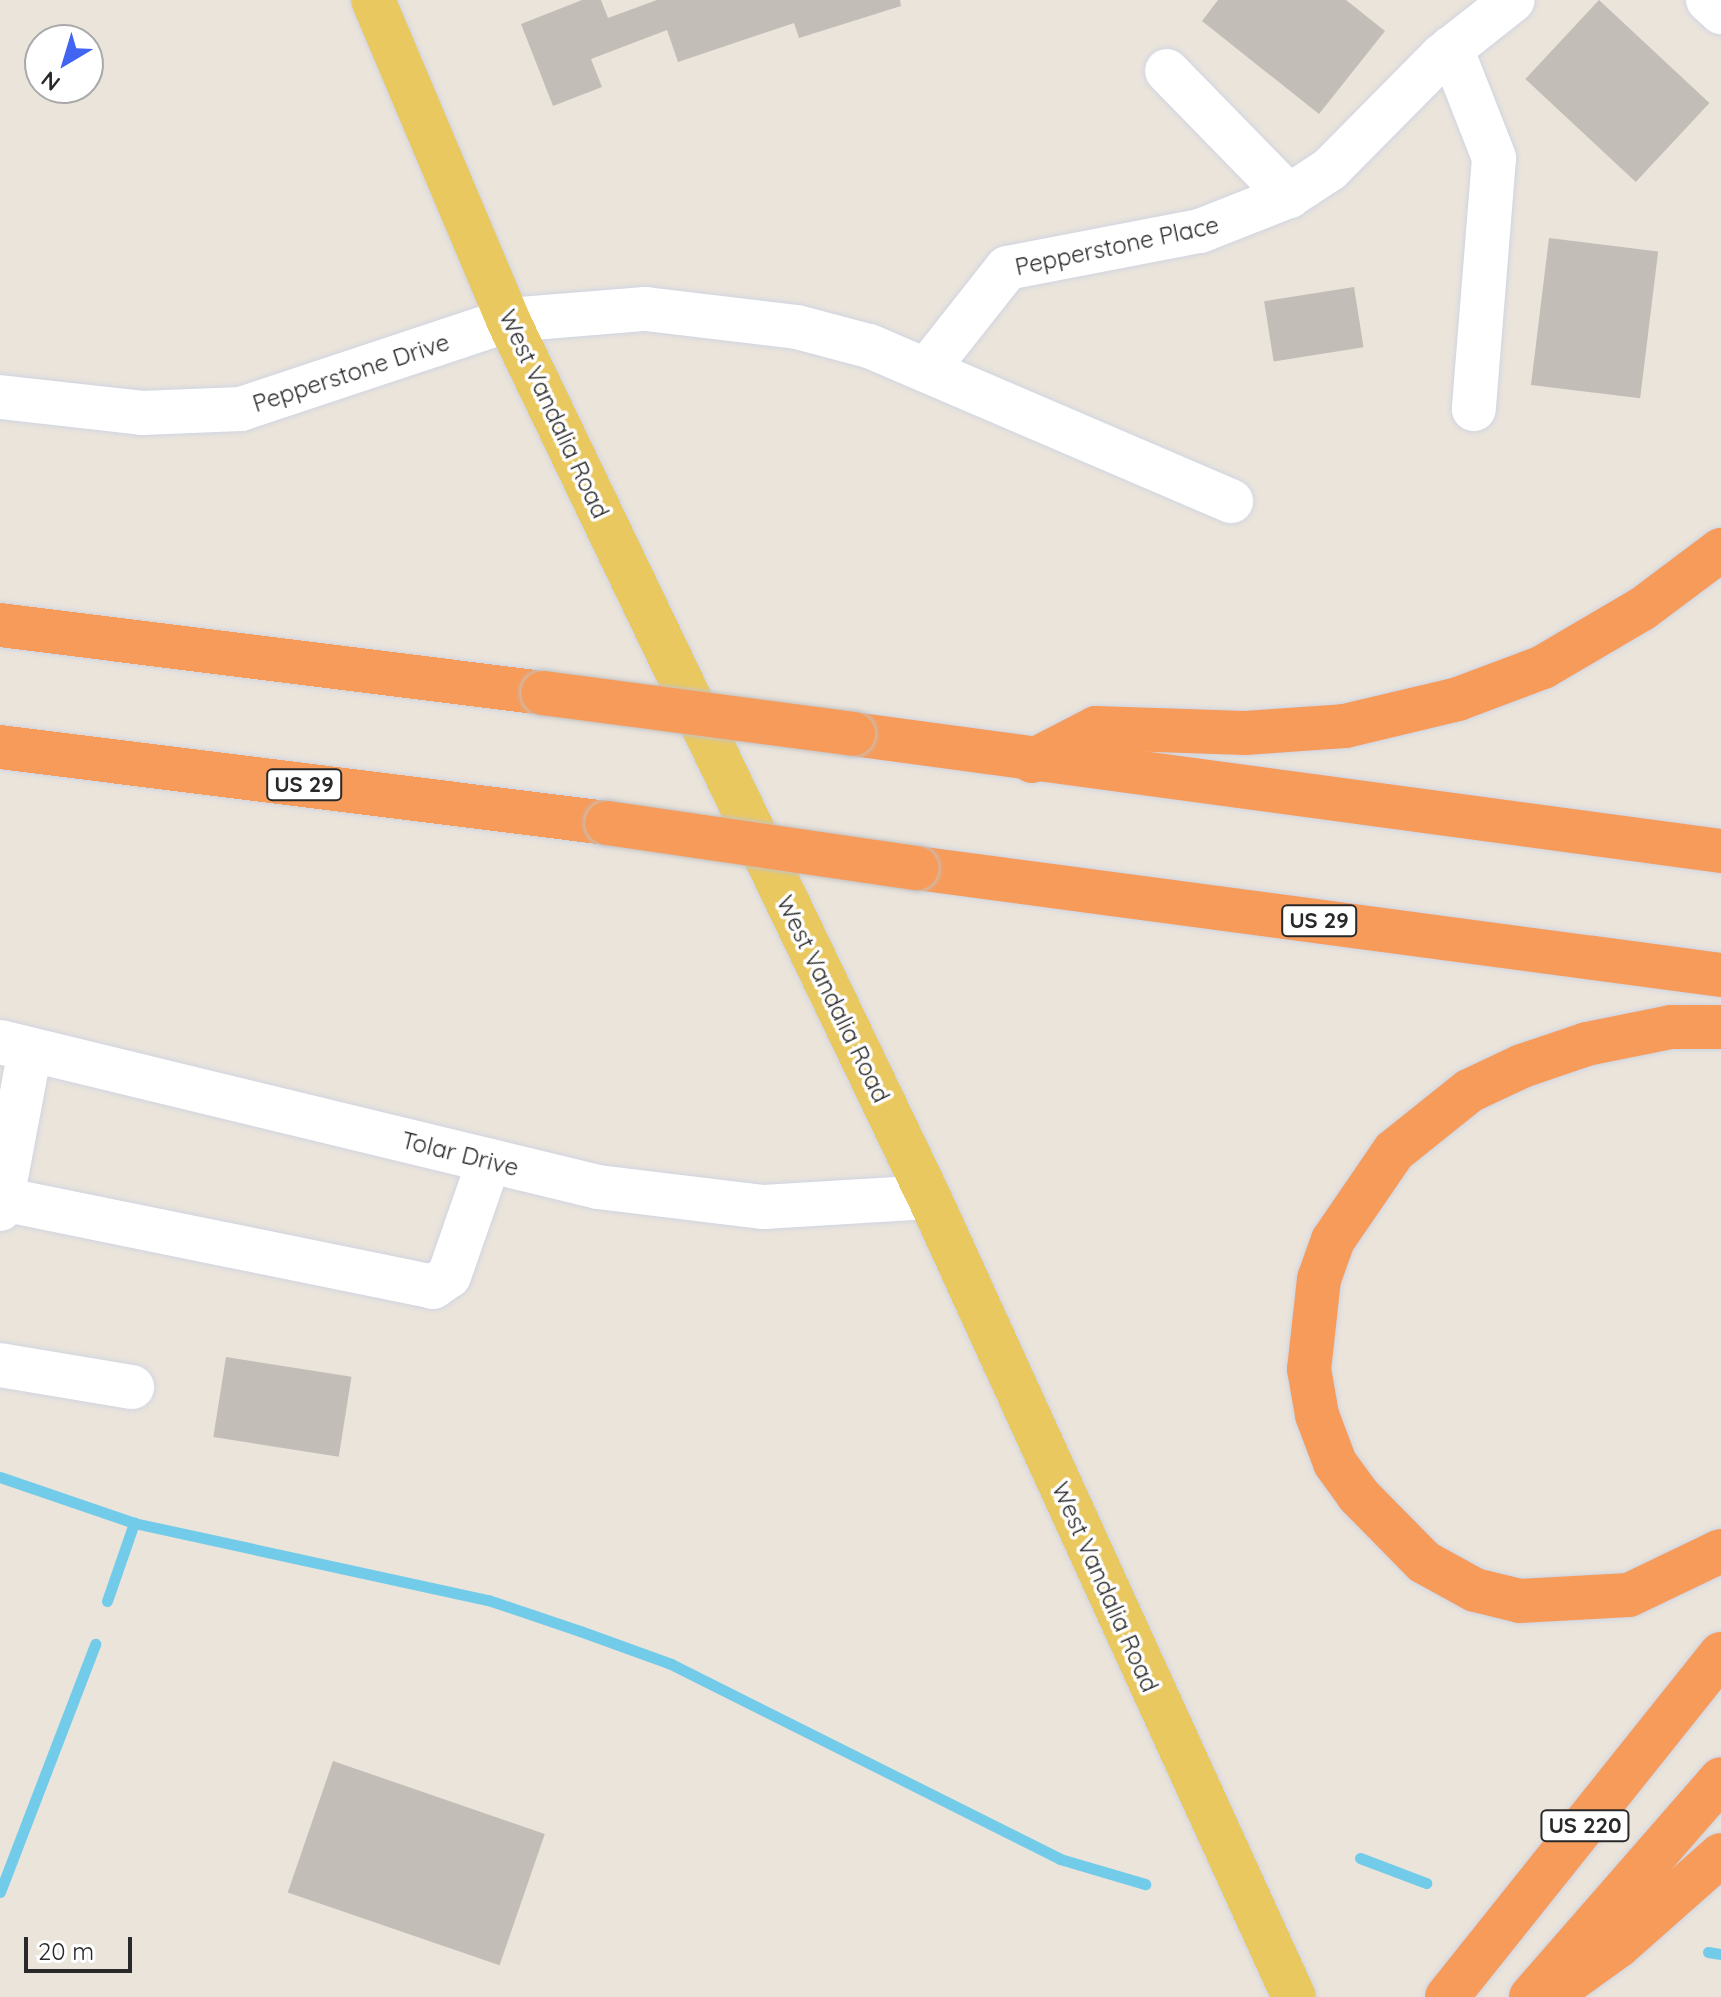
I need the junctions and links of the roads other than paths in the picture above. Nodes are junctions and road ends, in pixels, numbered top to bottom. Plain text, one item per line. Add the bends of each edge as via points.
1 (373, 0) edge
2 (1708, 0) edge
3 (1721, 12) edge
4 (1475, 18) edge
5 (1167, 71) dead end
6 (1289, 196) junction
7 (508, 320) junction
8 (928, 368) junction
9 (0, 397) edge
10 (1474, 409) dead end
11 (1231, 501) dead end
12 (1721, 550) edge
13 (0, 625) edge
14 (0, 747) edge
15 (1032, 761) junction
16 (1721, 851) edge
17 (1721, 975) edge
18 (1721, 1027) edge
19 (15, 1046) edge
20 (489, 1161) junction
21 (929, 1197) junction
22 (1, 1204) edge
23 (0, 1365) edge
24 (132, 1387) dead end
25 (1721, 1551) edge
26 (1721, 1654) edge
27 (1721, 1779) edge
28 (1721, 1855) edge
29 (1294, 1997) edge
30 (1447, 1997) edge
31 (1531, 1997) edge
32 (1546, 1997) edge

1 - 7 main road, West Vandalia Road
2 - 3 street
4 - 6 street, Pepperstone Place via 1374,130
4 - 10 street via 1494,158
5 - 6 street
6 - 8 street, Pepperstone Place via 1200,231 1007,268
7 - 8 street, Pepperstone Drive via 646,309 797,327
7 - 9 street, Pepperstone Drive via 241,409 142,413
7 - 21 main road, West Vandalia Road
8 - 11 street, Pepperstone Drive
12 - 15 highway via 1642,609 1543,667 1458,699 1345,726 1245,733 1096,728
13 - 15 highway, bridge
14 - 17 highway, US 29, bridge via 607,823
15 - 16 highway
18 - 25 highway via 1671,1027 1587,1044 1522,1066 1469,1091 1394,1151 1333,1240 1319,1279 1309,1369 1335,1463 1358,1495 1424,1562 1475,1590 1520,1601 1629,1595
19 - 20 street, Tolar Drive
19 - 22 street
20 - 21 street, Tolar Drive via 598,1187 764,1207
20 - 22 street via 449,1276 433,1287
21 - 29 main road, West Vandalia Road
23 - 24 street
26 - 30 highway, US 220
27 - 31 highway, US 220
28 - 32 highway via 1618,1946

